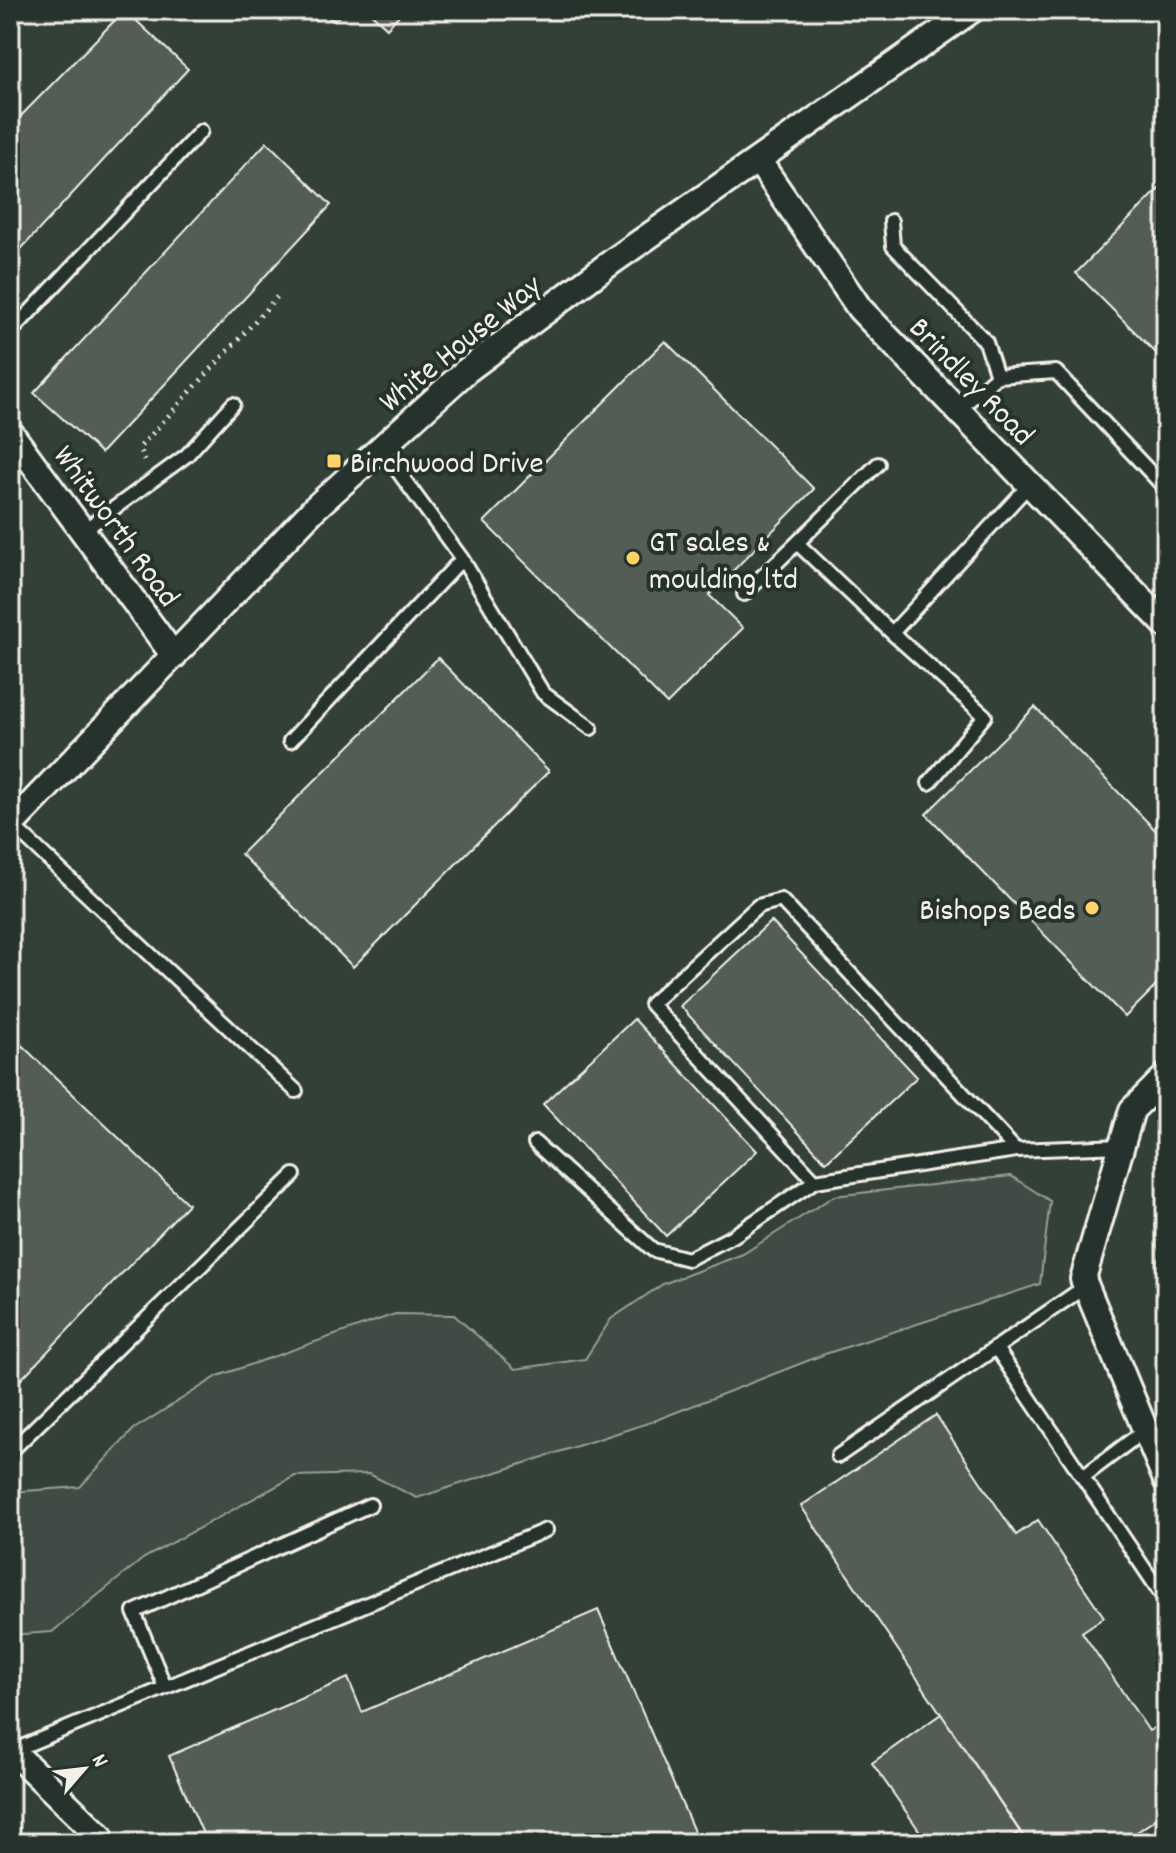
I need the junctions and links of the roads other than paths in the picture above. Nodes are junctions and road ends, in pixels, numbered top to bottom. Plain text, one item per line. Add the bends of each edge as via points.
1 (972, 10) edge
2 (201, 131) dead end
3 (758, 160) junction
4 (891, 221) dead end
5 (10, 333) edge
6 (997, 376) junction
7 (233, 404) dead end
8 (958, 410) junction
9 (10, 432) edge
10 (381, 448) junction
11 (878, 464) dead end
12 (1030, 484) junction
13 (1166, 489) edge
14 (83, 531) junction
15 (797, 543) junction
16 (462, 559) junction
17 (744, 594) dead end
18 (1166, 625) edge
19 (892, 633) junction
20 (174, 656) junction
21 (591, 728) dead end
22 (290, 741) dead end
23 (929, 783) dead end
24 (11, 825) edge
25 (1166, 1076) edge
26 (296, 1091) dead end
27 (535, 1143) dead end
28 (1122, 1146) junction
29 (1016, 1150) junction
30 (294, 1175) dead end
31 (815, 1181) junction
32 (1086, 1286) junction
33 (996, 1348) junction
34 (1145, 1430) junction
35 (10, 1452) edge
36 (838, 1456) dead end
37 (1083, 1477) junction
38 (1166, 1480) edge
39 (370, 1505) dead end
40 (546, 1530) dead end
41 (1165, 1599) edge
42 (165, 1687) junction
43 (11, 1750) edge
44 (102, 1843) edge

1 - 3 street, White House Way
2 - 5 lane
3 - 8 street, Brindley Road via 860,309
3 - 10 street, White House Way via 466,371
4 - 6 lane via 893,246 986,342
6 - 8 lane
6 - 13 lane via 1056,372
7 - 14 lane via 187,455
8 - 12 street, Brindley Road
9 - 14 street, Whitworth Road
10 - 16 lane
10 - 20 street, White House Way via 315,508
11 - 15 lane
12 - 18 street, Brindley Road
12 - 19 lane
14 - 20 street, Whitworth Road
15 - 17 lane
15 - 19 lane
16 - 21 lane via 543,693
16 - 22 lane
19 - 23 lane via 985,716
20 - 24 street, White House Way
24 - 26 lane
25 - 28 street via 1132,1110
27 - 31 lane via 653,1250 688,1259
28 - 29 lane
28 - 32 street via 1083,1279
29 - 31 lane
29 - 31 lane via 781,900 758,906 651,1004
30 - 35 lane
32 - 33 lane
32 - 34 street
33 - 36 lane
33 - 37 lane
34 - 37 lane
34 - 38 street
37 - 41 lane
39 - 42 lane via 134,1612
40 - 42 lane
42 - 43 lane
43 - 44 street

